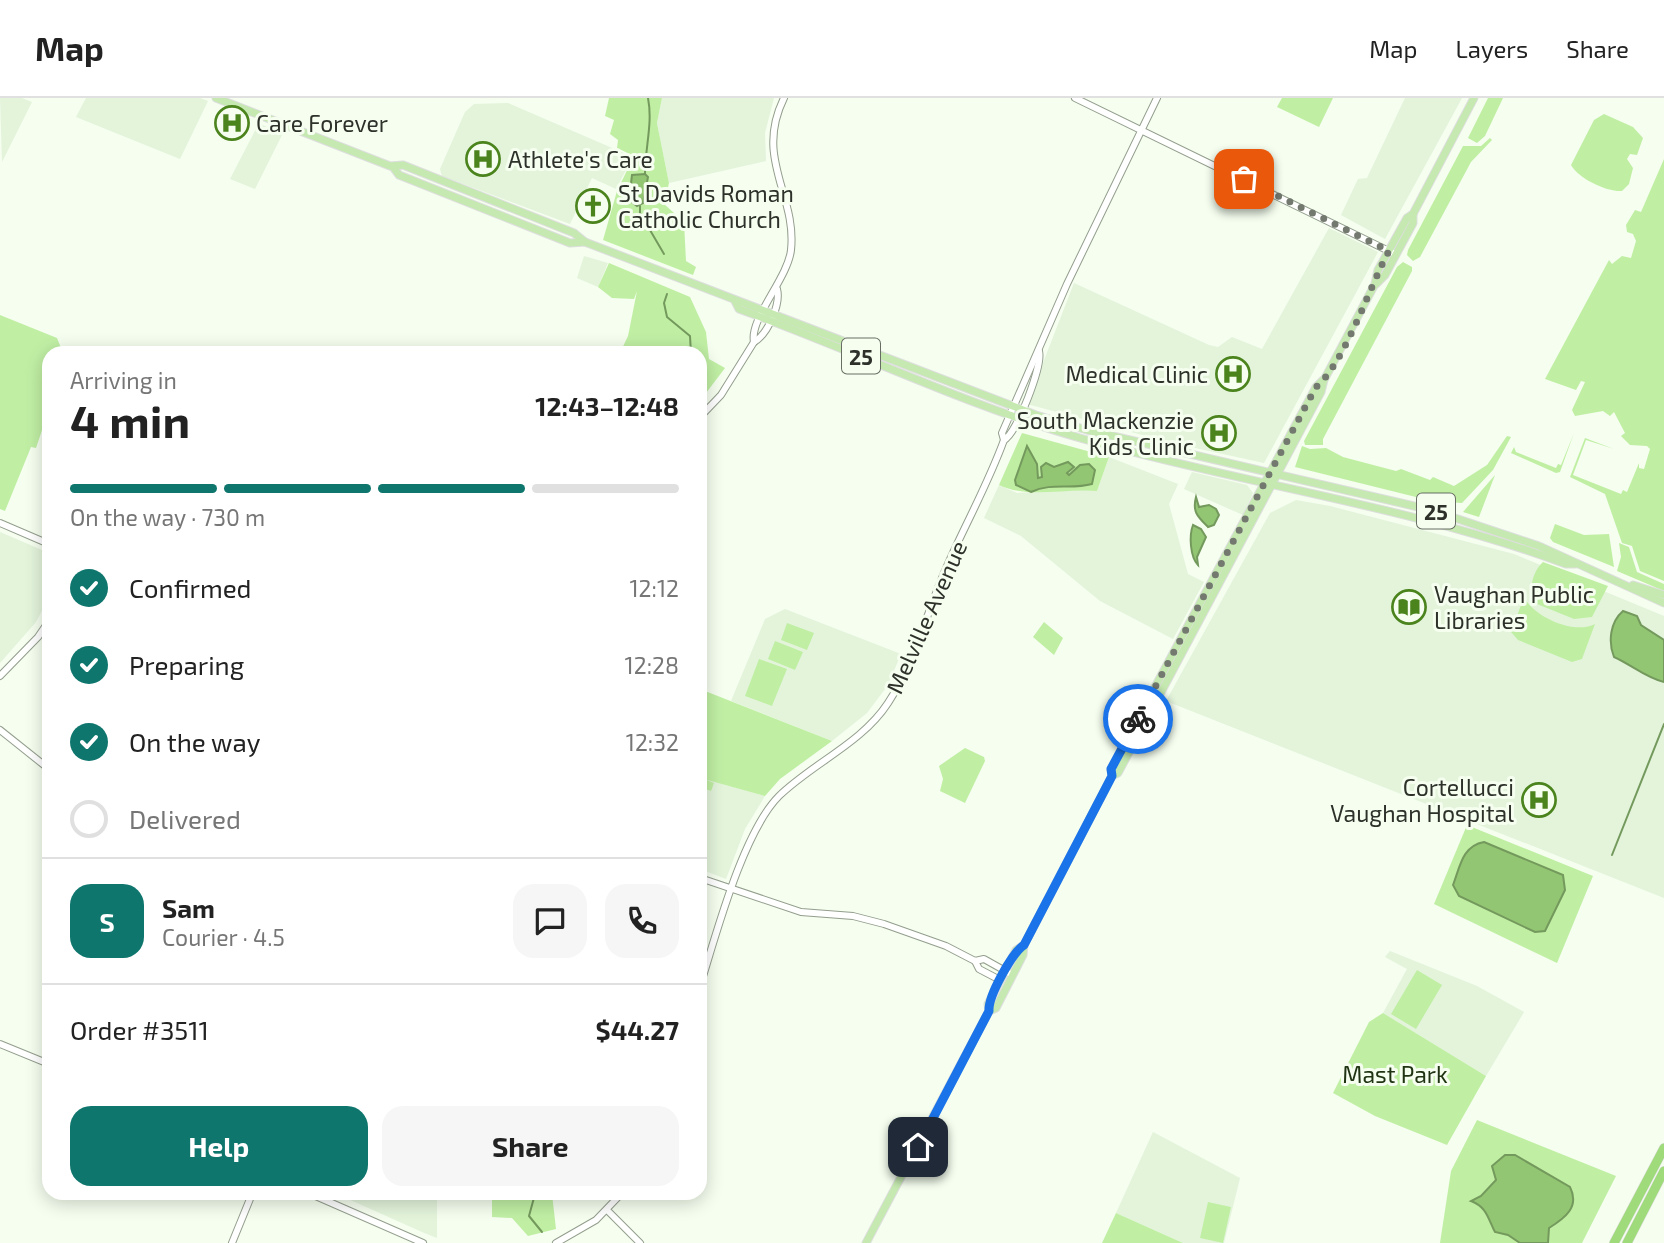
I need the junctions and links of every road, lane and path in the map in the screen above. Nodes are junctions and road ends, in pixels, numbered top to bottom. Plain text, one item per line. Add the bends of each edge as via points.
1 (216, 98) edge
2 (784, 98) edge
3 (1075, 98) edge
4 (1157, 98) edge
5 (1474, 98) edge
6 (1142, 130) junction
7 (1392, 253) junction
8 (777, 289) junction
9 (763, 313) junction
10 (772, 316) junction
11 (754, 342) junction
12 (707, 409) edge
13 (1016, 413) junction
14 (1274, 474) junction
15 (1269, 483) junction
16 (0, 523) edge
17 (42, 541) edge
18 (1576, 564) junction
19 (1629, 585) junction
20 (1664, 595) edge
21 (1664, 603) edge
22 (42, 631) edge
23 (0, 676) edge
24 (0, 730) edge
25 (42, 763) edge
26 (707, 880) edge
27 (732, 889) junction
28 (1024, 945) junction
29 (975, 961) junction
30 (707, 965) edge
31 (1005, 971) junction
32 (1013, 975) junction
33 (1000, 980) junction
34 (989, 1011) junction
35 (0, 1044) edge
36 (42, 1061) edge
37 (1663, 1137) edge
38 (1663, 1151) edge
39 (1664, 1171) edge
40 (251, 1200) edge
41 (325, 1200) edge
42 (616, 1200) edge
43 (607, 1210) junction
44 (232, 1243) edge
45 (423, 1243) edge
46 (556, 1243) edge
47 (640, 1243) edge
48 (866, 1243) edge
49 (1614, 1243) edge
50 (1627, 1243) edge

1 - 9 main road, 25 via 570,243 585,242
2 - 8 street via 772,143 791,250
3 - 6 street
4 - 6 street, Melville Avenue
5 - 7 main road via 1413,214 1413,223
6 - 7 street
6 - 13 street, Melville Avenue via 1033,358
7 - 14 main road via 1385,275
8 - 9 street
8 - 10 street
9 - 10 main road, 25
9 - 11 street via 752,334
10 - 11 street
10 - 13 main road, 25
11 - 12 street
13 - 14 main road, 25
13 - 15 main road, 25 via 1083,439
13 - 27 street, Melville Avenue via 895,691 874,721 794,783 765,813
14 - 15 main road
14 - 18 main road, 25 via 1431,510 1539,546
15 - 18 main road, 25 via 1441,523
15 - 28 main road via 1170,656
16 - 17 street
18 - 19 main road, 25
19 - 20 main road, 25
19 - 21 main road, 25
22 - 23 street
24 - 25 street
26 - 27 street
27 - 29 street via 801,912 884,924
27 - 30 street, Melville Avenue
28 - 31 main road via 1016,950
28 - 32 main road
29 - 31 street via 984,960
29 - 33 street via 979,969
31 - 32 street
31 - 33 main road
32 - 34 main road via 996,1008
33 - 34 main road
34 - 48 main road
35 - 36 street
37 - 38 highway
38 - 49 highway
39 - 50 highway
40 - 44 street
41 - 45 street
42 - 43 street
43 - 46 street
43 - 47 street

